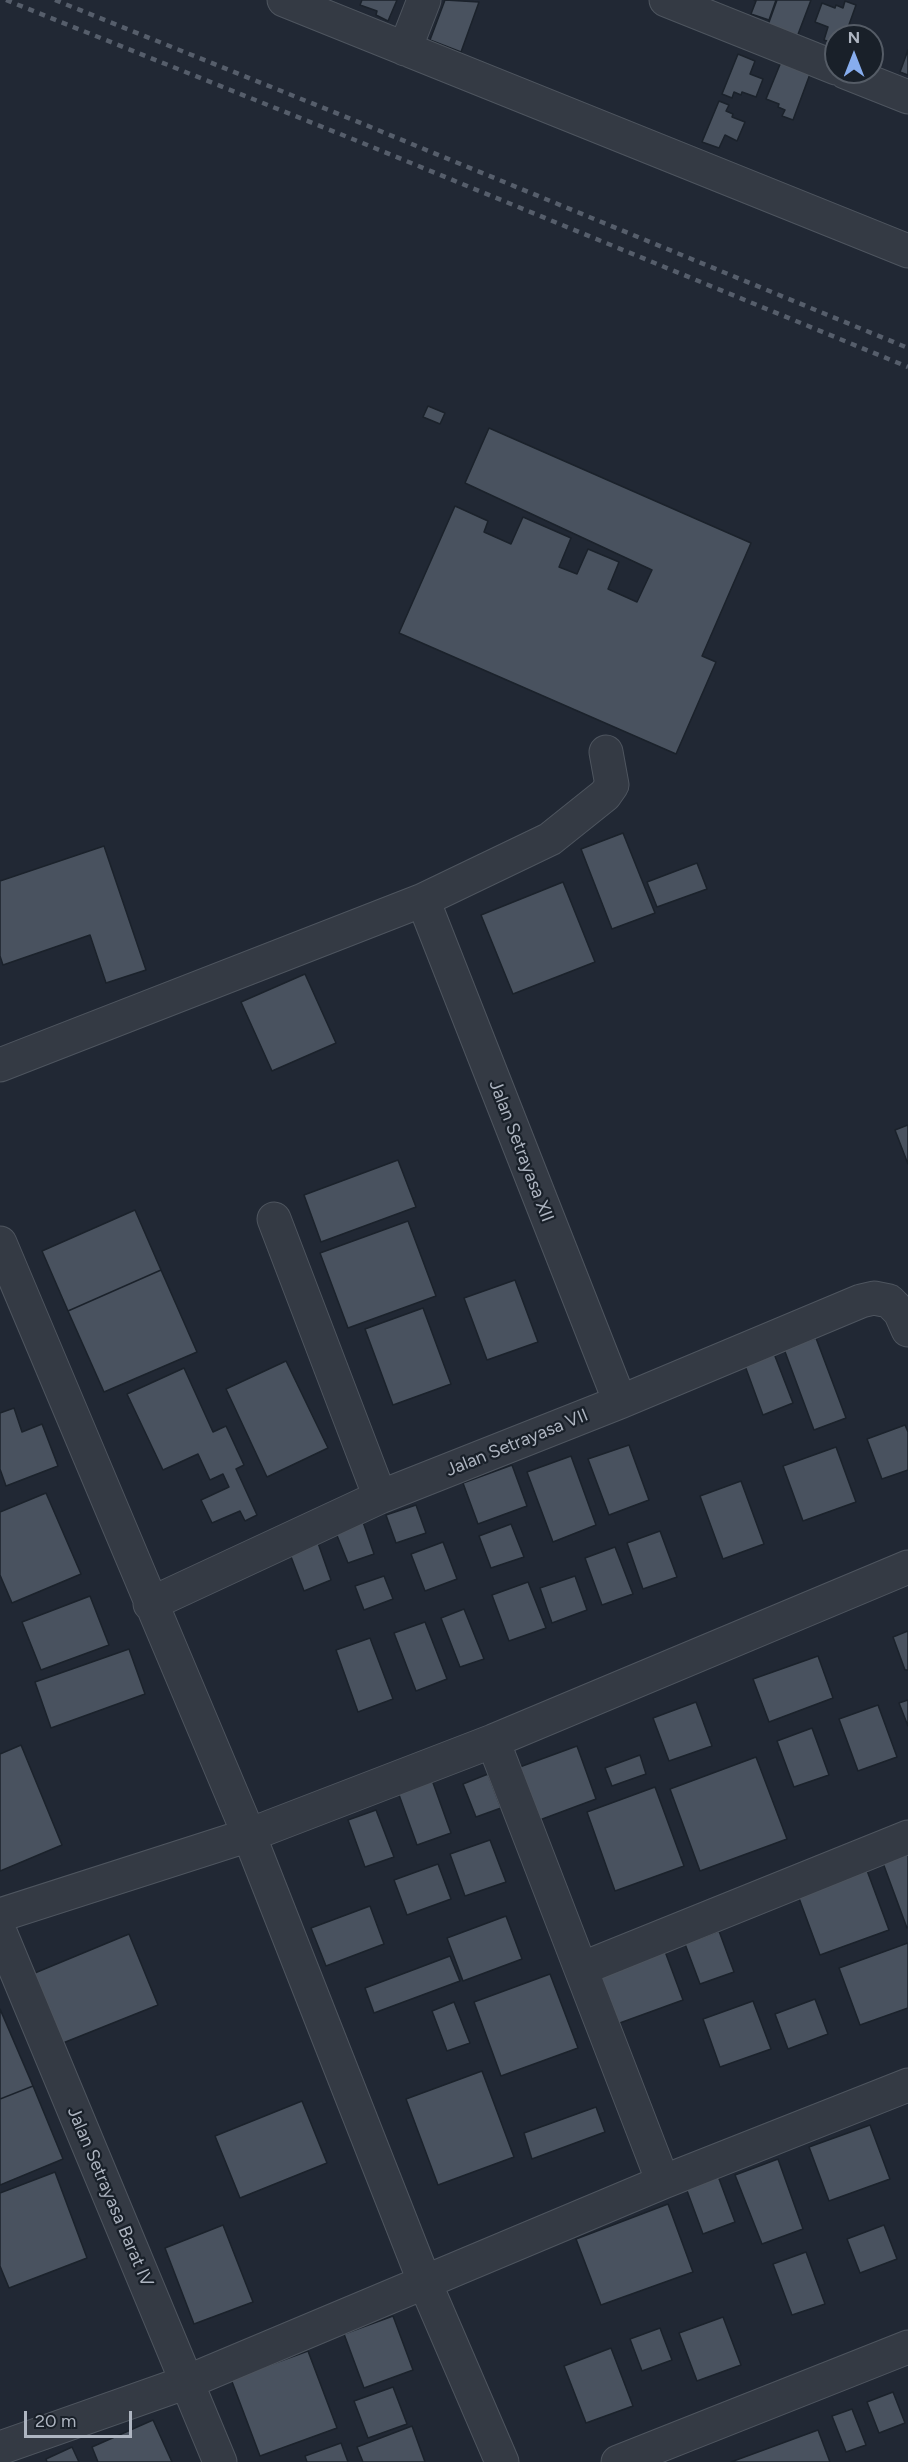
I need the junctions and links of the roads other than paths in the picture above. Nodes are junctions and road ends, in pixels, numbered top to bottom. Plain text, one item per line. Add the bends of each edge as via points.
1 (284, 0) edge
2 (424, 0) edge
3 (666, 0) edge
4 (405, 49) junction
5 (824, 63) edge
6 (875, 84) edge
7 (908, 97) edge
8 (908, 251) edge
9 (606, 752) dead end
10 (423, 900) junction
11 (0, 1065) edge
12 (274, 1219) dead end
13 (0, 1243) edge
14 (908, 1330) edge
15 (620, 1402) junction
16 (380, 1497) junction
17 (908, 1567) edge
18 (150, 1604) junction
19 (493, 1742) junction
20 (249, 1834) junction
21 (908, 1836) edge
22 (0, 1916) edge
23 (0, 1932) edge
24 (581, 1969) junction
25 (908, 2085) edge
26 (663, 2182) junction
27 (425, 2283) junction
28 (908, 2347) edge
29 (186, 2382) junction
30 (0, 2448) edge
31 (220, 2462) edge
32 (502, 2462) edge
33 (618, 2462) edge

1 - 4 street
2 - 4 street
3 - 5 street
4 - 8 street
6 - 7 street
9 - 10 street via 612,785 605,795 550,839
10 - 11 street
10 - 15 street, Jalan Setrayasa XII
12 - 16 street
13 - 18 street
14 - 15 street, Jalan Setrayasa VII via 900,1312 889,1301 861,1301
15 - 16 street, Jalan Setrayasa VII
16 - 18 street, Jalan Setrayasa VII
17 - 19 street
18 - 20 street
19 - 20 street
19 - 24 street
20 - 22 street
20 - 27 street
21 - 24 street
23 - 29 street, Jalan Setrayasa Barat IV
24 - 26 street
25 - 26 street
26 - 27 street
27 - 29 street
27 - 32 street
28 - 33 street
29 - 30 street
29 - 31 street, Jalan Setrayasa Barat IV

